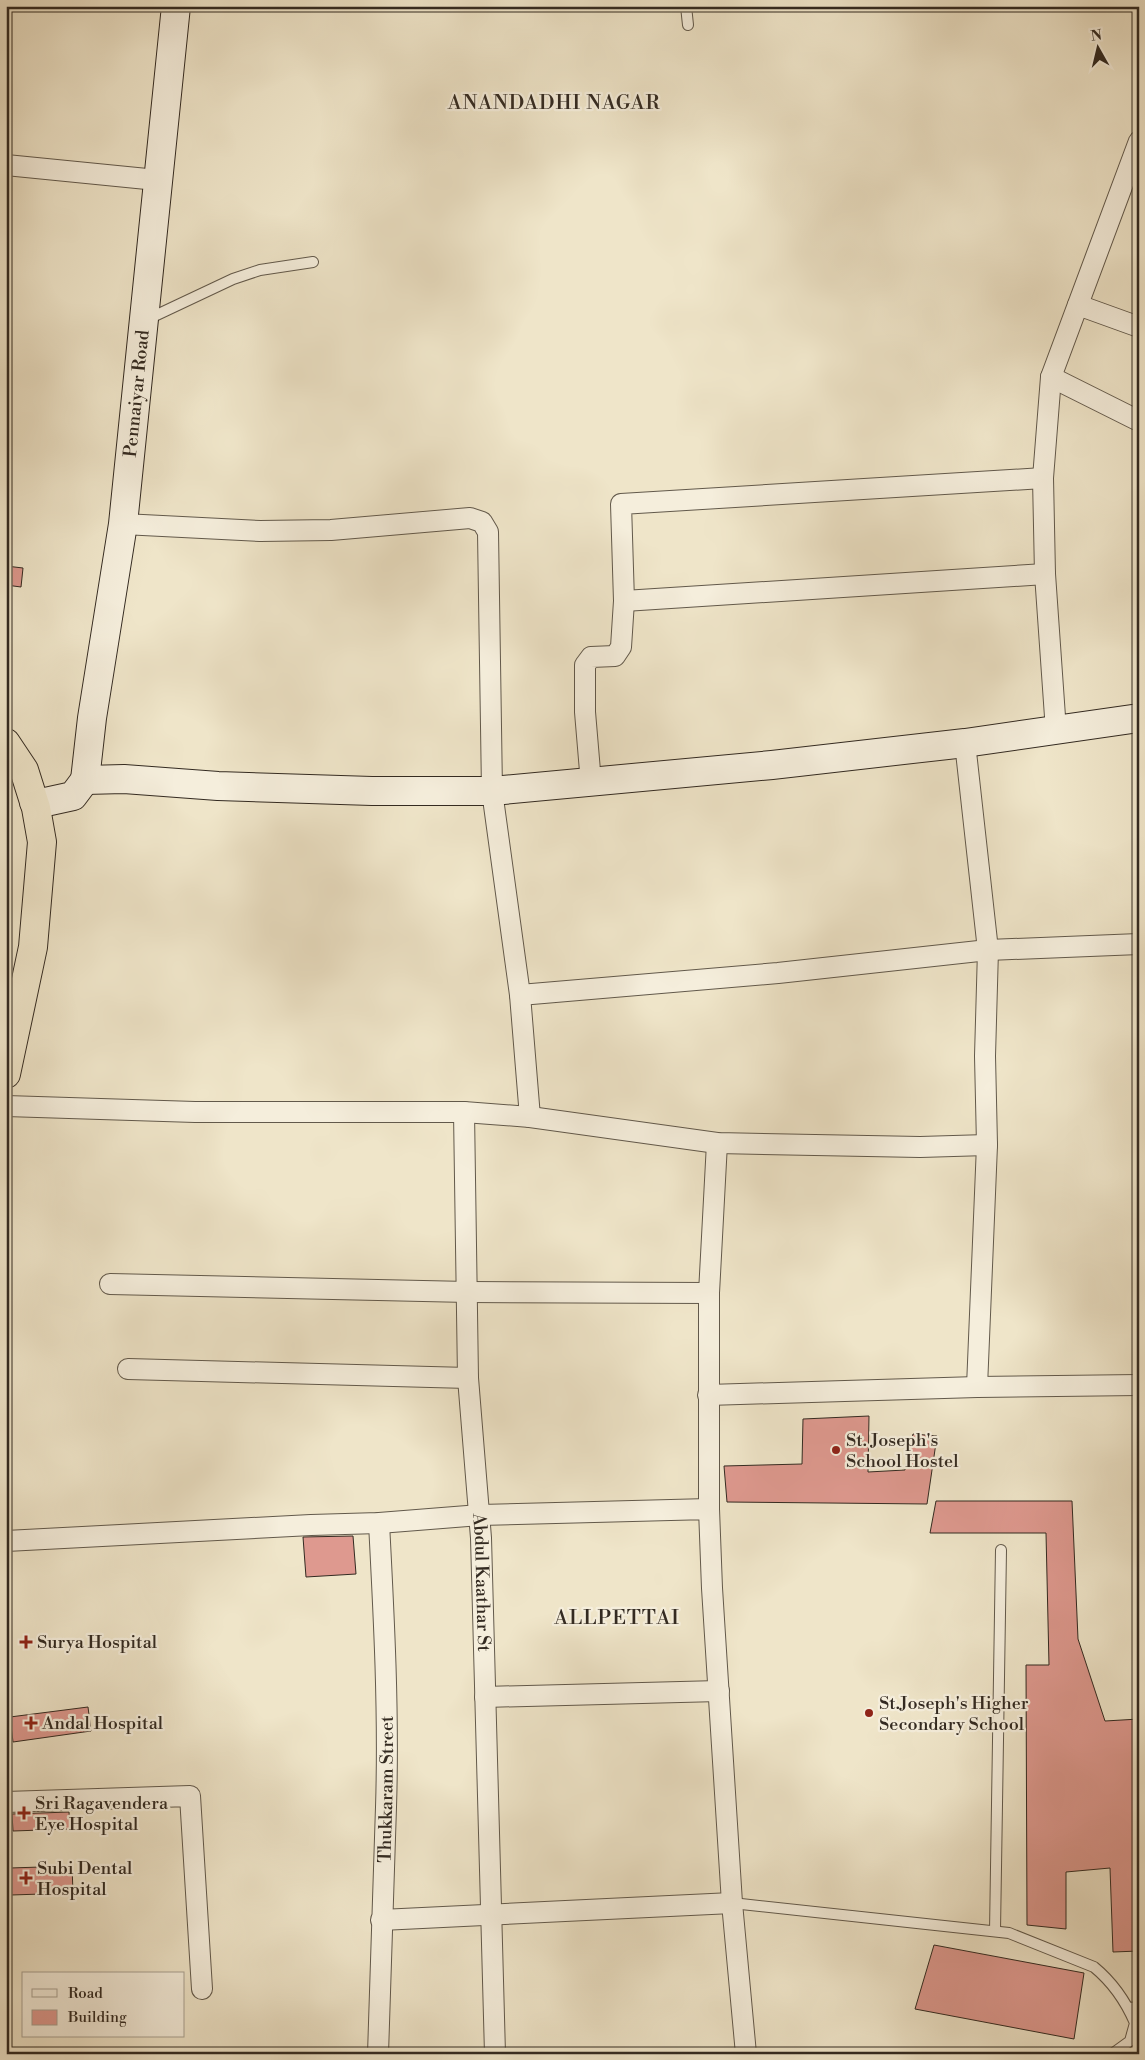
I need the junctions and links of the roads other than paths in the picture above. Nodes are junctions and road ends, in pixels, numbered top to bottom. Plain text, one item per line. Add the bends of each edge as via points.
1 (176, 6) edge
2 (686, 6) edge
3 (688, 26) dead end
4 (1139, 141) edge
5 (6, 164) edge
6 (157, 180) junction
7 (313, 262) dead end
8 (1078, 306) junction
9 (146, 321) junction
10 (1139, 327) edge
11 (1052, 377) junction
12 (1139, 420) edge
13 (1043, 478) junction
14 (123, 524) junction
15 (1045, 574) junction
16 (624, 601) junction
17 (1139, 718) edge
18 (1056, 731) junction
19 (6, 743) edge
20 (965, 743) junction
21 (591, 782) junction
22 (78, 788) junction
23 (492, 791) junction
24 (34, 802) junction
25 (42, 842) junction
26 (1139, 944) edge
27 (988, 950) junction
28 (520, 995) junction
29 (6, 1074) edge
30 (6, 1106) edge
31 (464, 1112) junction
32 (530, 1117) junction
33 (717, 1143) junction
34 (987, 1145) junction
35 (110, 1284) dead end
36 (468, 1292) junction
37 (709, 1293) junction
38 (128, 1369) dead end
39 (468, 1378) junction
40 (1139, 1385) edge
41 (977, 1387) junction
42 (708, 1395) junction
43 (709, 1509) junction
44 (480, 1515) junction
45 (380, 1523) junction
46 (6, 1541) edge
47 (1001, 1550) dead end
48 (720, 1691) junction
49 (485, 1697) junction
50 (6, 1802) edge
51 (732, 1903) junction
52 (491, 1914) junction
53 (381, 1920) junction
54 (995, 1931) junction
55 (202, 1989) dead end
56 (1134, 2007) edge
57 (378, 2054) edge
58 (495, 2054) edge
59 (746, 2054) edge
60 (1112, 2054) edge

1 - 6 street, Pennaiyar Road
2 - 3 lane
4 - 8 street
5 - 6 street
6 - 9 street, Pennaiyar Road
7 - 9 lane via 260,270 232,279
8 - 10 street
8 - 11 street
9 - 14 street, Pennaiyar Road
11 - 12 street
11 - 13 street
13 - 15 street
13 - 16 street via 621,504
14 - 22 street, Pennaiyar Road
14 - 23 street via 260,531 331,530 470,518 482,522 488,532
15 - 16 street
15 - 18 street
16 - 21 street via 621,648 615,656 591,657 584,665
17 - 18 street
18 - 20 street
19 - 24 highway via 24,770
20 - 21 street
20 - 27 street
21 - 23 street
22 - 23 street via 124,779 218,786
22 - 24 street via 41,803
22 - 25 street
23 - 28 street
24 - 25 highway
25 - 29 highway via 33,947
26 - 27 street
27 - 28 street via 778,973
27 - 34 street
28 - 32 street
30 - 31 street via 195,1112
31 - 32 street
31 - 36 street, Abdul Kaathar St
32 - 33 street
33 - 34 street
33 - 37 street
34 - 41 street
35 - 36 street
36 - 37 street
36 - 39 street, Abdul Kaathar St
37 - 42 street
38 - 39 street
39 - 44 street, Abdul Kaathar St
40 - 41 street
41 - 42 street
42 - 43 street
43 - 44 street
43 - 48 street
44 - 45 street
44 - 49 street, Abdul Kaathar St
45 - 46 street
45 - 53 street, Thukkaram Street via 386,1667 386,1807
47 - 54 lane
48 - 49 street
48 - 51 street
49 - 52 street, Abdul Kaathar St
50 - 55 street via 190,1796
51 - 52 street
51 - 54 lane
51 - 59 street
52 - 53 street
52 - 58 street, Abdul Kaathar St
53 - 57 street, Thukkaram Street
54 - 56 lane via 1009,1933 1094,1966
56 - 60 lane via 1135,2023 1130,2040

